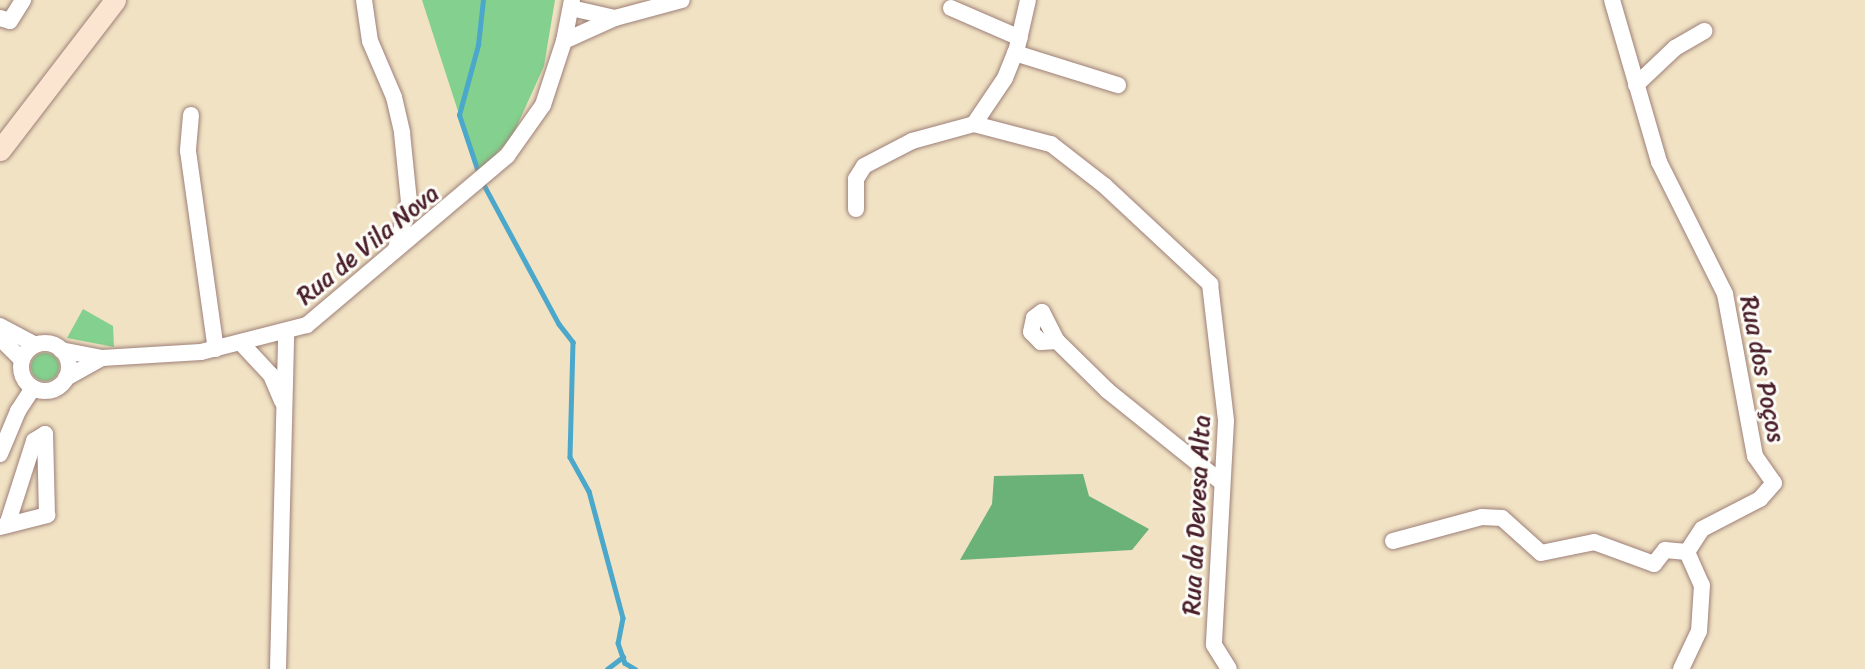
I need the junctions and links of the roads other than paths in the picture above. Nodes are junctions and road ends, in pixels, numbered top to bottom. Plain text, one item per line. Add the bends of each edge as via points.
1 (23, 0) edge
2 (115, 0) edge
3 (364, 0) edge
4 (682, 0) edge
5 (1028, 0) edge
6 (1612, 0) edge
7 (571, 4) edge
8 (951, 8) dead end
9 (0, 18) edge
10 (614, 18) junction
11 (1704, 31) dead end
12 (564, 41) junction
13 (1017, 45) junction
14 (1118, 85) dead end
15 (1636, 85) junction
16 (191, 115) dead end
17 (974, 124) junction
18 (0, 150) edge
19 (856, 209) dead end
20 (396, 249) junction
21 (0, 326) edge
22 (286, 332) junction
23 (0, 338) edge
24 (1057, 341) dead end
25 (242, 344) junction
26 (35, 345) junction
27 (216, 349) junction
28 (61, 350) junction
29 (102, 358) junction
30 (22, 360) junction
31 (66, 378) junction
32 (33, 388) junction
33 (284, 405) junction
34 (0, 454) edge
35 (1221, 482) junction
36 (4, 526) edge
37 (1393, 541) dead end
38 (1686, 552) junction
39 (278, 669) edge
40 (1229, 669) edge
41 (1681, 669) edge

1 - 9 street via 9,21
2 - 18 main road
3 - 20 street via 370,41 394,97 402,133 409,202
4 - 10 street
5 - 13 street
6 - 15 street, Rua dos Poços
7 - 10 street
7 - 12 street, Rua de Vila Nova
8 - 13 street
10 - 12 street
11 - 15 street via 1675,48
12 - 20 street, Rua de Vila Nova via 543,105 482,181
13 - 14 street
13 - 17 street via 1005,78
15 - 38 street, Rua dos Poços via 1658,162 1726,294 1755,457 1774,483 1760,499 1702,529
16 - 27 street via 188,151
17 - 19 street via 912,141 864,166 856,179
17 - 35 street, Rua da Devesa Alta via 1051,144 1105,186 1209,284 1226,421
20 - 22 street, Rua de Vila Nova via 307,325
21 - 26 street
22 - 25 street, Rua de Vila Nova
22 - 33 street
23 - 30 street
24 - 35 street via 1139,418
25 - 27 street, Rua de Vila Nova
25 - 33 street via 271,375
26 - 28 street via 49,344
26 - 30 street
27 - 29 street, Rua de Vila Nova
28 - 29 street
28 - 31 street via 68,363
29 - 31 street
30 - 32 street via 23,376
31 - 32 street via 48,391
32 - 34 street
33 - 39 street
35 - 40 street, Rua da Devesa Alta via 1214,645
36 - 36 street via 47,514 46,434 34,441
37 - 38 street via 1482,517 1502,518 1541,553 1594,542 1654,564 1665,550
38 - 41 street via 1702,585 1699,631

